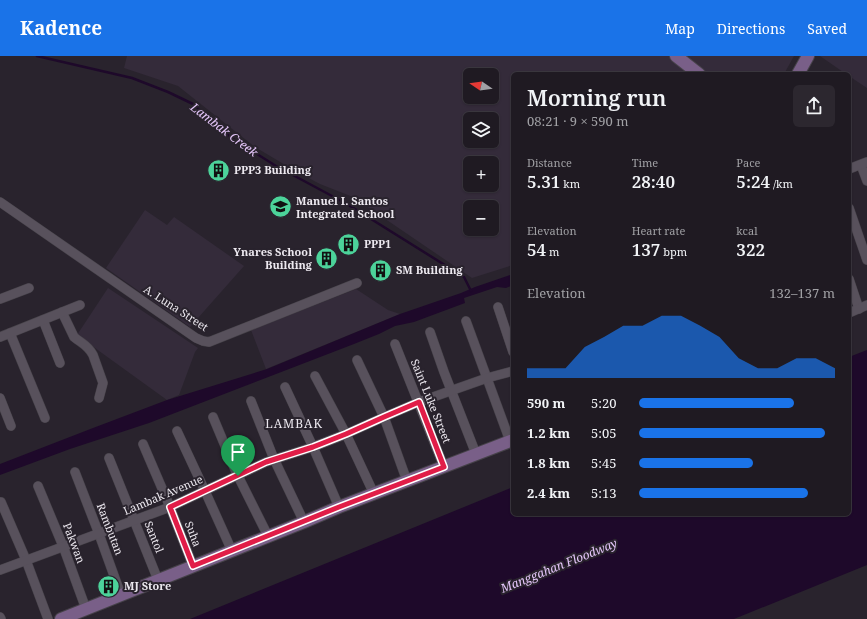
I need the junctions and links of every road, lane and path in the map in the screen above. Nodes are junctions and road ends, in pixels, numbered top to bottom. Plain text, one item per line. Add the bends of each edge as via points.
1 (676, 56) edge
2 (808, 56) edge
3 (696, 72) edge
4 (799, 72) edge
5 (864, 163) edge
6 (851, 168) edge
7 (867, 181) edge
8 (0, 202) edge
9 (851, 214) edge
10 (867, 260) edge
11 (357, 283) dead end
12 (851, 283) edge
13 (29, 288) dead end
14 (0, 299) edge
15 (80, 305) dead end
16 (498, 307) dead end
17 (863, 307) edge
18 (62, 312) junction
19 (851, 312) edge
20 (43, 320) junction
21 (466, 322) dead end
22 (430, 332) dead end
23 (10, 333) junction
24 (0, 337) edge
25 (395, 344) dead end
26 (511, 346) edge
27 (356, 360) dead end
28 (60, 363) dead end
29 (511, 372) edge
30 (315, 376) dead end
31 (486, 378) junction
32 (285, 387) dead end
33 (452, 390) junction
34 (0, 398) edge
35 (99, 398) dead end
36 (251, 401) dead end
37 (419, 402) junction
38 (213, 417) dead end
39 (384, 417) junction
40 (45, 418) dead end
41 (11, 426) dead end
42 (177, 431) dead end
43 (346, 434) junction
44 (511, 439) edge
45 (511, 441) edge
46 (143, 444) dead end
47 (313, 447) junction
48 (476, 454) junction
49 (109, 458) dead end
50 (274, 459) junction
51 (444, 467) junction
52 (74, 472) dead end
53 (238, 476) junction
54 (407, 481) junction
55 (38, 486) dead end
56 (205, 490) junction
57 (374, 494) junction
58 (0, 502) edge
59 (170, 507) junction
60 (339, 507) junction
61 (134, 520) junction
62 (304, 522) junction
63 (99, 534) junction
64 (268, 536) junction
65 (63, 546) junction
66 (232, 551) junction
67 (26, 560) junction
68 (193, 566) junction
69 (0, 570) edge
70 (158, 580) junction
71 (121, 595) junction
72 (86, 609) junction
73 (48, 619) edge
74 (61, 619) edge

1 - 3 main road
2 - 4 main road
5 - 6 street
5 - 7 street
8 - 11 street, A. Luna Street via 202,341 209,342
9 - 10 street
12 - 17 street
13 - 14 street
15 - 18 street
16 - 26 street
17 - 19 street
18 - 20 street
18 - 35 street via 75,339 91,350 103,384
20 - 23 street
20 - 28 street
21 - 31 street
22 - 33 street
23 - 24 street
23 - 40 street
25 - 37 street, Saint Luke Street
27 - 39 street
29 - 31 street, Lambak Avenue
30 - 43 street
31 - 33 street, Lambak Avenue
31 - 44 street
32 - 47 street
33 - 37 street, Lambak Avenue
33 - 48 street
34 - 41 street
36 - 50 street
37 - 39 street, Lambak Avenue
37 - 51 street, Saint Luke Street
38 - 53 street
39 - 43 street, Lambak Avenue
39 - 54 street
42 - 56 street
43 - 47 street, Lambak Avenue
43 - 57 street
45 - 48 main road
46 - 59 street, Suha
47 - 50 street, Lambak Avenue
47 - 60 street
48 - 51 main road
49 - 61 street, Santol
50 - 53 street, Lambak Avenue
50 - 62 street
51 - 54 main road
52 - 63 street, Rambutan
53 - 56 street, Lambak Avenue
53 - 64 street
54 - 57 main road
55 - 65 street, Pakwan
56 - 59 street, Lambak Avenue
56 - 66 street
57 - 60 main road
58 - 67 street
59 - 61 street, Lambak Avenue
59 - 68 street, Suha
60 - 62 main road
61 - 63 street, Lambak Avenue
61 - 70 street, Santol
62 - 64 main road
63 - 65 street, Lambak Avenue
63 - 71 street, Rambutan
64 - 66 main road
65 - 67 street, Lambak Avenue
65 - 72 street, Pakwan
66 - 68 main road
67 - 69 street, Lambak Avenue
67 - 73 street
68 - 70 main road
70 - 71 main road
71 - 72 main road
72 - 74 main road

